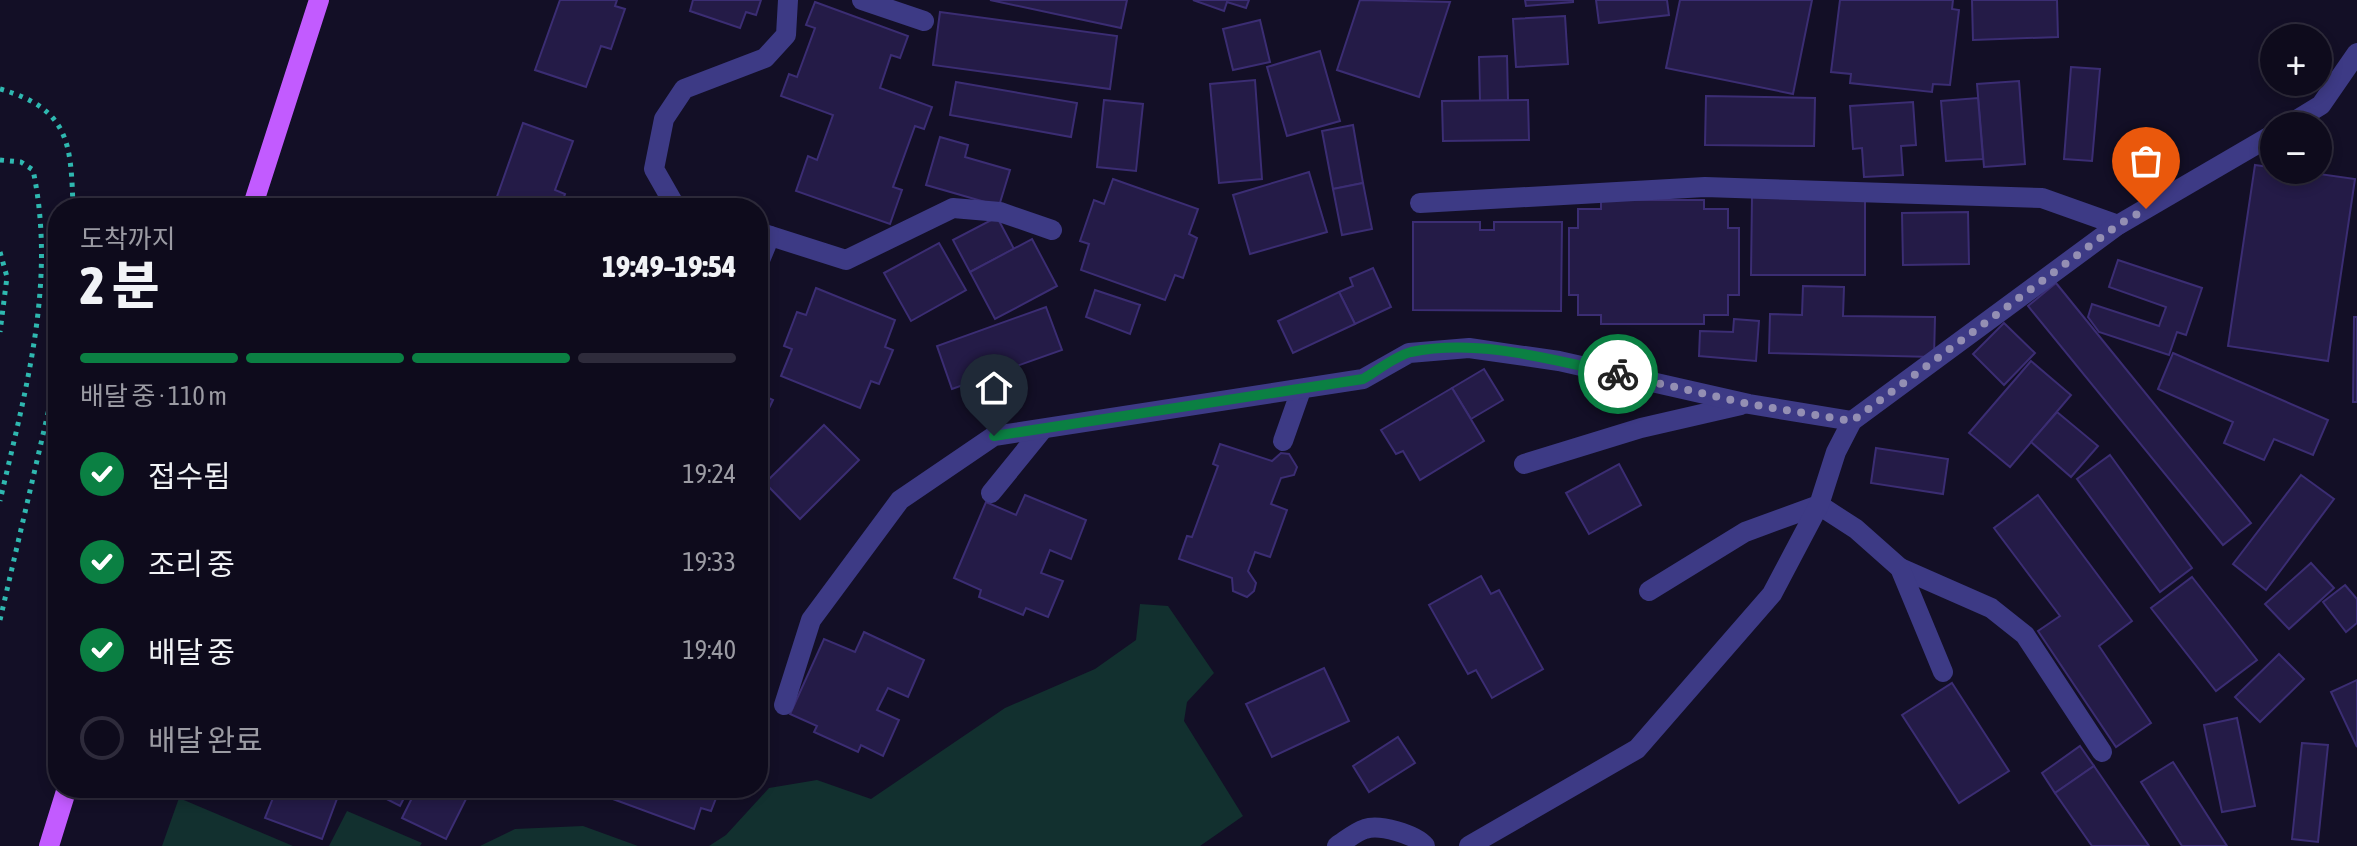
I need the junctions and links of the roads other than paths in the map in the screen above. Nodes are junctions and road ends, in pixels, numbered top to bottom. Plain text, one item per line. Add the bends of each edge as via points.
1 (319, 0) edge
2 (788, 0) edge
3 (862, 0) edge
4 (924, 21) dead end
5 (2357, 53) edge
6 (2310, 112) edge
7 (2260, 142) edge
8 (255, 198) edge
9 (671, 198) edge
10 (1420, 203) dead end
11 (2118, 225) junction
12 (1052, 230) dead end
13 (768, 235) edge
14 (1301, 390) junction
15 (1749, 404) junction
16 (1852, 421) junction
17 (1043, 429) junction
18 (1283, 441) dead end
19 (1524, 464) dead end
20 (991, 493) dead end
21 (1819, 505) junction
22 (1900, 568) junction
23 (1649, 591) dead end
24 (1943, 672) dead end
25 (784, 705) dead end
26 (2102, 752) dead end
27 (64, 798) edge
28 (49, 846) edge
29 (1337, 846) edge
30 (1425, 846) edge
31 (1469, 846) edge

1 - 8 main road
2 - 9 street via 786,35 765,58 684,89 664,119 654,169
3 - 4 street
5 - 6 street via 2321,105
7 - 11 street
10 - 11 street via 1705,187 2042,198
11 - 16 street
12 - 13 street via 1000,212 953,208 846,260
14 - 15 street via 1363,379 1409,353 1469,348 1559,361
14 - 17 street
14 - 18 street
15 - 16 street
15 - 19 street via 1641,428
16 - 21 street
17 - 20 street
17 - 25 street via 994,436 900,500 811,620
21 - 22 street
21 - 23 street via 1745,532
21 - 31 street via 1772,594 1637,749
22 - 24 street
22 - 26 street via 1991,608 2025,635
27 - 28 main road
29 - 30 street via 1366,828 1387,830

